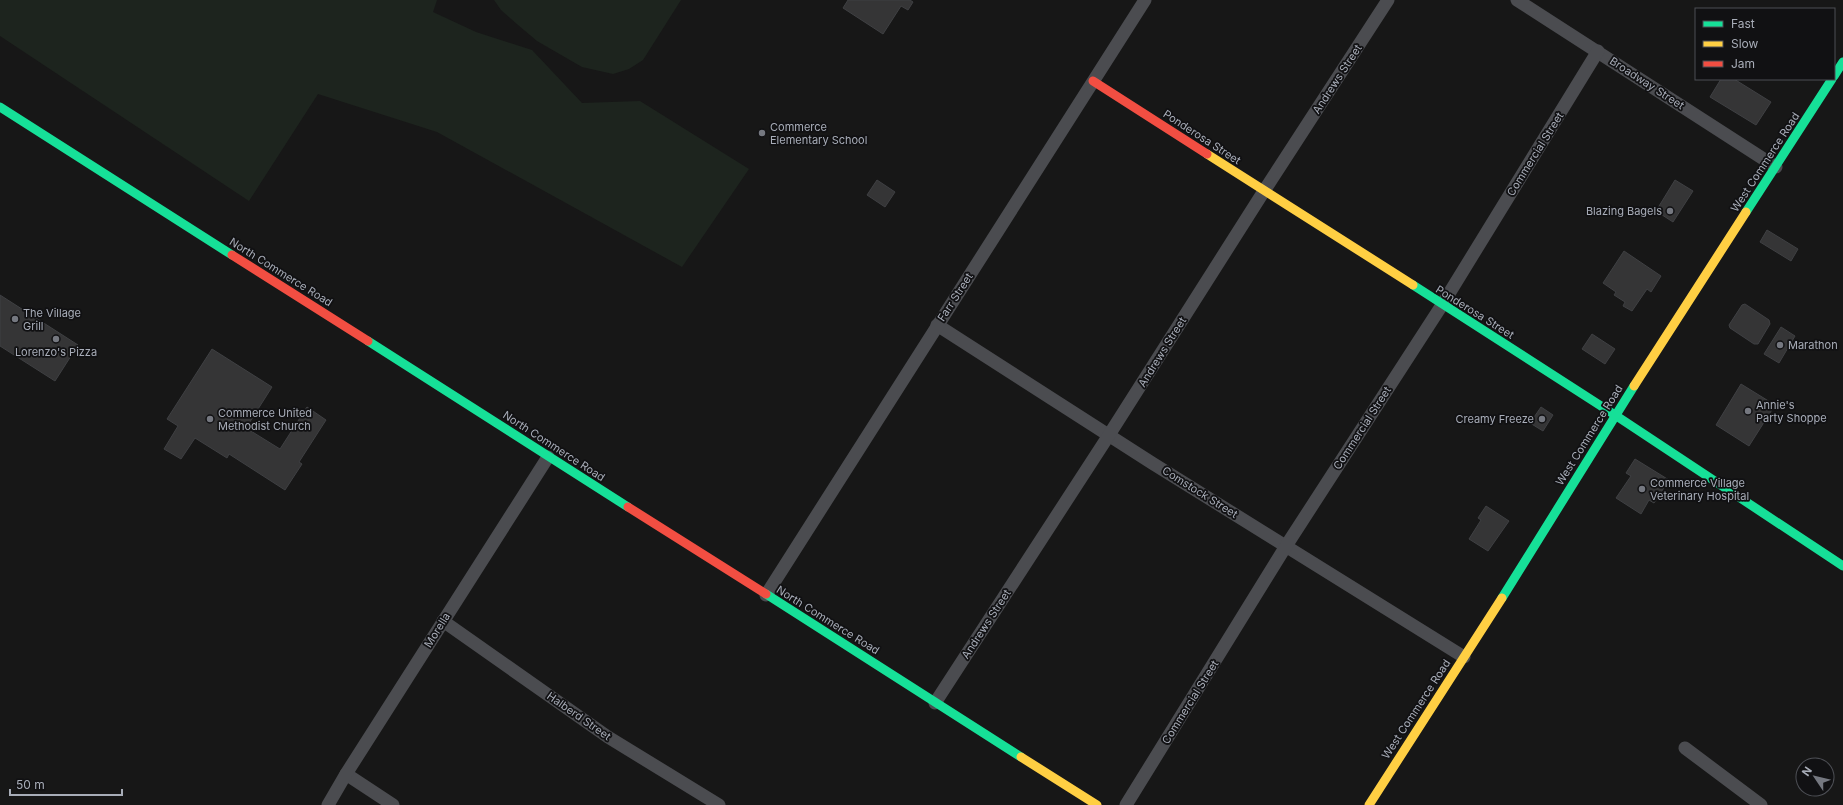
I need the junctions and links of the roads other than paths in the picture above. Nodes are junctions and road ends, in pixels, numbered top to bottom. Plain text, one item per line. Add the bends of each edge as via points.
1 (1145, 0) edge
2 (1388, 0) edge
3 (1517, 0) edge
4 (1598, 51) junction
5 (1843, 62) edge
6 (1835, 74) edge
7 (1831, 80) edge
8 (1093, 81) junction
9 (0, 107) edge
10 (1776, 167) junction
11 (1264, 191) junction
12 (1442, 305) junction
13 (937, 325) junction
14 (1615, 415) junction
15 (1109, 435) junction
16 (548, 457) junction
17 (1286, 546) junction
18 (1843, 566) edge
19 (766, 595) junction
20 (443, 622) junction
21 (1464, 657) junction
22 (935, 703) junction
23 (1685, 748) dead end
24 (346, 774) junction
25 (328, 805) edge
26 (393, 805) edge
27 (719, 805) edge
28 (1097, 805) edge
29 (1126, 805) edge
30 (1369, 805) edge
31 (1760, 805) edge

1 - 8 street, Farr Street
2 - 11 street, Andrews Street
3 - 4 street, Broadway Street
4 - 10 street, Broadway Street
4 - 12 street, Commercial Street
5 - 6 main road
7 - 10 main road, West Commerce Road
8 - 11 main road, Ponderosa Street
8 - 13 street, Farr Street
9 - 16 main road, North Commerce Road
10 - 14 main road, West Commerce Road
11 - 12 main road, Ponderosa Street
11 - 15 street, Andrews Street
12 - 14 main road, Ponderosa Street
12 - 17 street, Commercial Street
13 - 15 street, Comstock Street
13 - 19 street, Farr Street
14 - 18 main road, Ponderosa Street
14 - 21 main road, West Commerce Road
15 - 17 street, Comstock Street
15 - 22 street, Andrews Street
16 - 19 main road, North Commerce Road
16 - 20 street, Morella
17 - 21 street, Comstock Street
17 - 29 street, Commercial Street
19 - 22 main road, North Commerce Road
20 - 24 street, Morella
20 - 27 street, Halberd Street via 608,737
21 - 30 main road, West Commerce Road
22 - 28 main road, North Commerce Road
23 - 31 street
24 - 25 street, Morella
24 - 26 street

